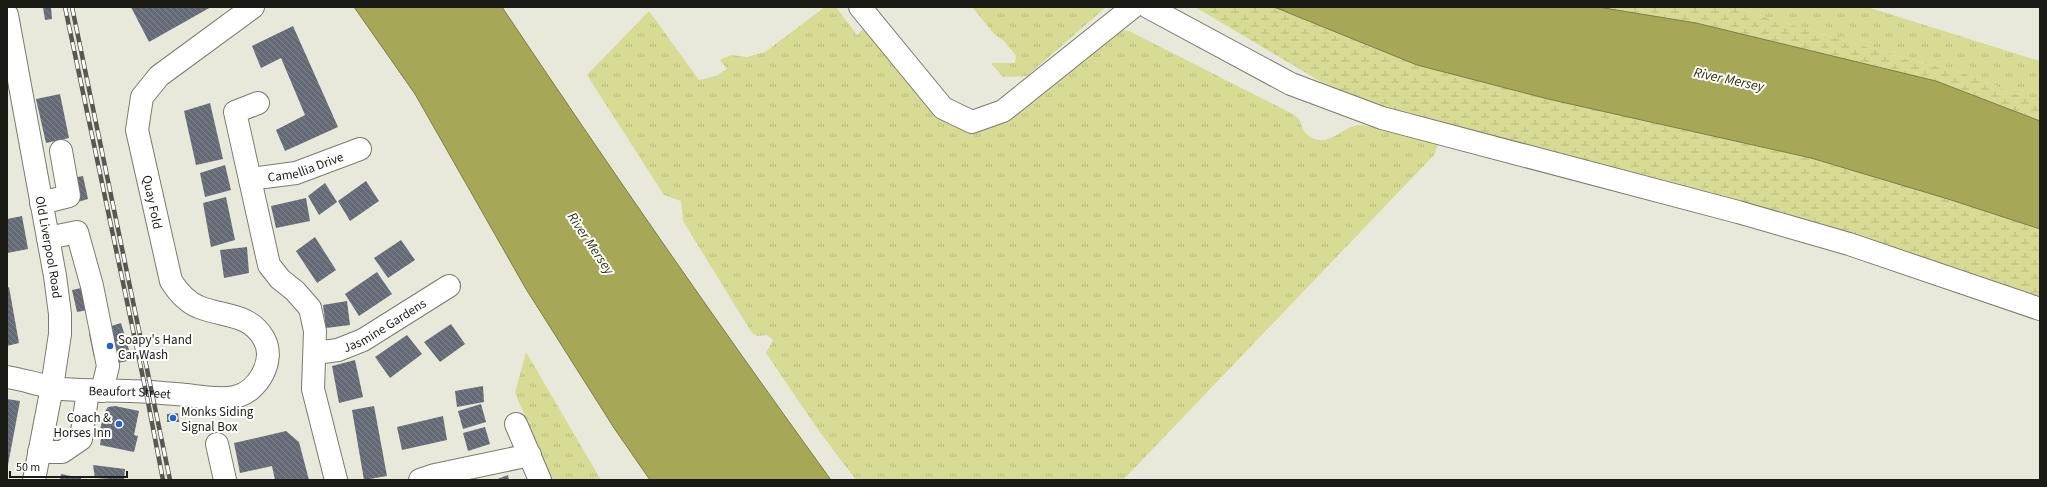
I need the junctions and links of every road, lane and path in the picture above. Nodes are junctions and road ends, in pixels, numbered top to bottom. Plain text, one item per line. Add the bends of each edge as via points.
1 (253, 7) edge
2 (860, 7) edge
3 (1133, 7) edge
4 (1148, 7) edge
5 (7, 15) edge
6 (12, 78) edge
7 (258, 103) dead end
8 (360, 149) dead end
9 (61, 151) dead end
10 (250, 179) junction
11 (41, 203) junction
12 (48, 238) junction
13 (449, 286) dead end
14 (2040, 309) edge
15 (314, 353) junction
16 (7, 377) edge
17 (52, 386) junction
18 (251, 388) joint
19 (95, 391) junction
20 (516, 424) dead end
21 (217, 444) dead end
22 (39, 452) junction
23 (530, 455) junction
24 (34, 480) edge
25 (225, 480) edge
26 (336, 480) edge
27 (420, 480) edge
28 (540, 480) edge

1 - 18 street, Quay Fold via 159,76 142,97 138,130 171,281 186,300 198,307 238,316 259,330 265,340 267,365 261,378
2 - 3 street via 943,108 972,122 1003,111
4 - 14 street via 1291,84 1382,118 1651,188 1834,240
5 - 6 street, Old Liverpool Road
6 - 11 street, Old Liverpool Road
7 - 10 street via 235,112
8 - 10 street, Camellia Drive via 296,173
9 - 11 street via 69,196
10 - 15 street via 269,265 310,308 315,331
11 - 12 street, Old Liverpool Road
12 - 17 street, Old Liverpool Road via 60,314 60,334
12 - 19 street via 77,232 92,286 108,366
13 - 15 street, Jasmine Gardens via 363,340 338,350
15 - 26 street via 313,389
16 - 17 street, Beaufort Street
17 - 19 street, Beaufort Street
17 - 22 street, Old Liverpool Road
18 - 19 street, Beaufort Street via 237,397 216,398 128,390
19 - 22 street via 81,439 62,452
20 - 23 street
21 - 25 street
22 - 24 street, Old Liverpool Road
23 - 27 street
23 - 28 street

